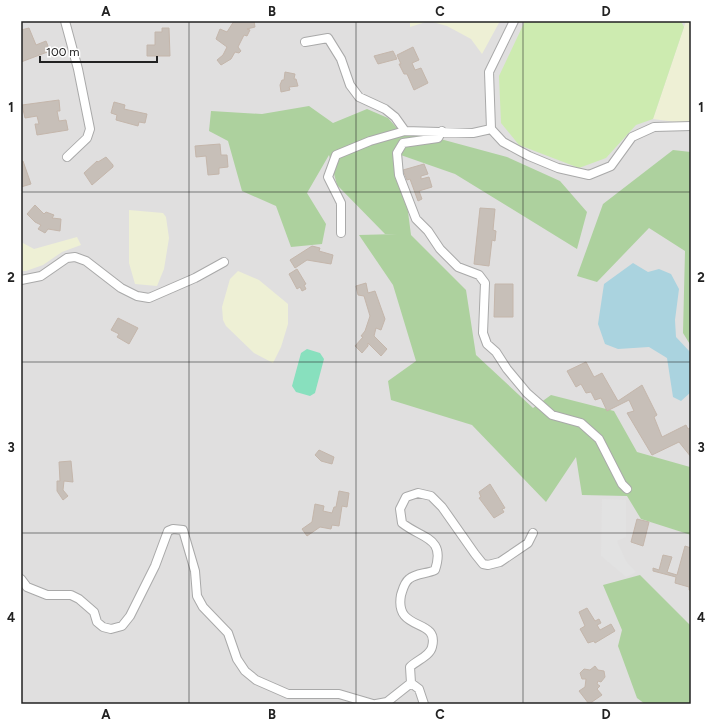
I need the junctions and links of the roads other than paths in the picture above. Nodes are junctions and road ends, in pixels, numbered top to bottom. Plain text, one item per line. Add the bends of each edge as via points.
1 (65, 21) edge
2 (514, 21) edge
3 (305, 42) dead end
4 (691, 126) edge
5 (491, 129) junction
6 (405, 131) junction
7 (442, 132) junction
8 (67, 157) dead end
9 (341, 233) dead end
10 (224, 262) dead end
11 (21, 280) edge
12 (627, 489) dead end
13 (533, 533) dead end
14 (21, 579) edge
15 (411, 684) junction
16 (374, 704) edge
17 (424, 704) edge

1 - 8 street via 90,129 88,138
2 - 5 street via 490,72
3 - 6 street via 328,38 341,59 350,85 358,97 395,116
4 - 5 street via 654,127 632,137 610,166 589,175 558,168 529,156 503,142
5 - 7 street via 473,133
6 - 7 street
6 - 9 street via 370,141 336,155 328,177 341,203
7 - 12 street via 438,138 403,143 397,153 399,175 416,219 458,267 479,275 485,283 483,333 507,369 527,393 552,415 581,423 599,439
10 - 11 street via 150,298 136,296 121,288 86,261 75,257 67,258 41,276
13 - 15 street via 528,543 500,562 483,564 442,507 431,496 418,493 406,497 400,509 402,523 410,530 428,538 436,546 439,557 435,570 410,578 403,587 400,602 402,615 426,627 432,635 432,647 428,654 410,667
14 - 16 street via 27,587 47,595 71,595 80,599 94,612 97,622 103,627 111,629 122,626 130,616 168,531 173,528 183,530 195,571 197,596 203,607 228,633 237,659 245,671 256,680 288,694 339,694
15 - 16 street via 387,702
15 - 17 street via 419,689

